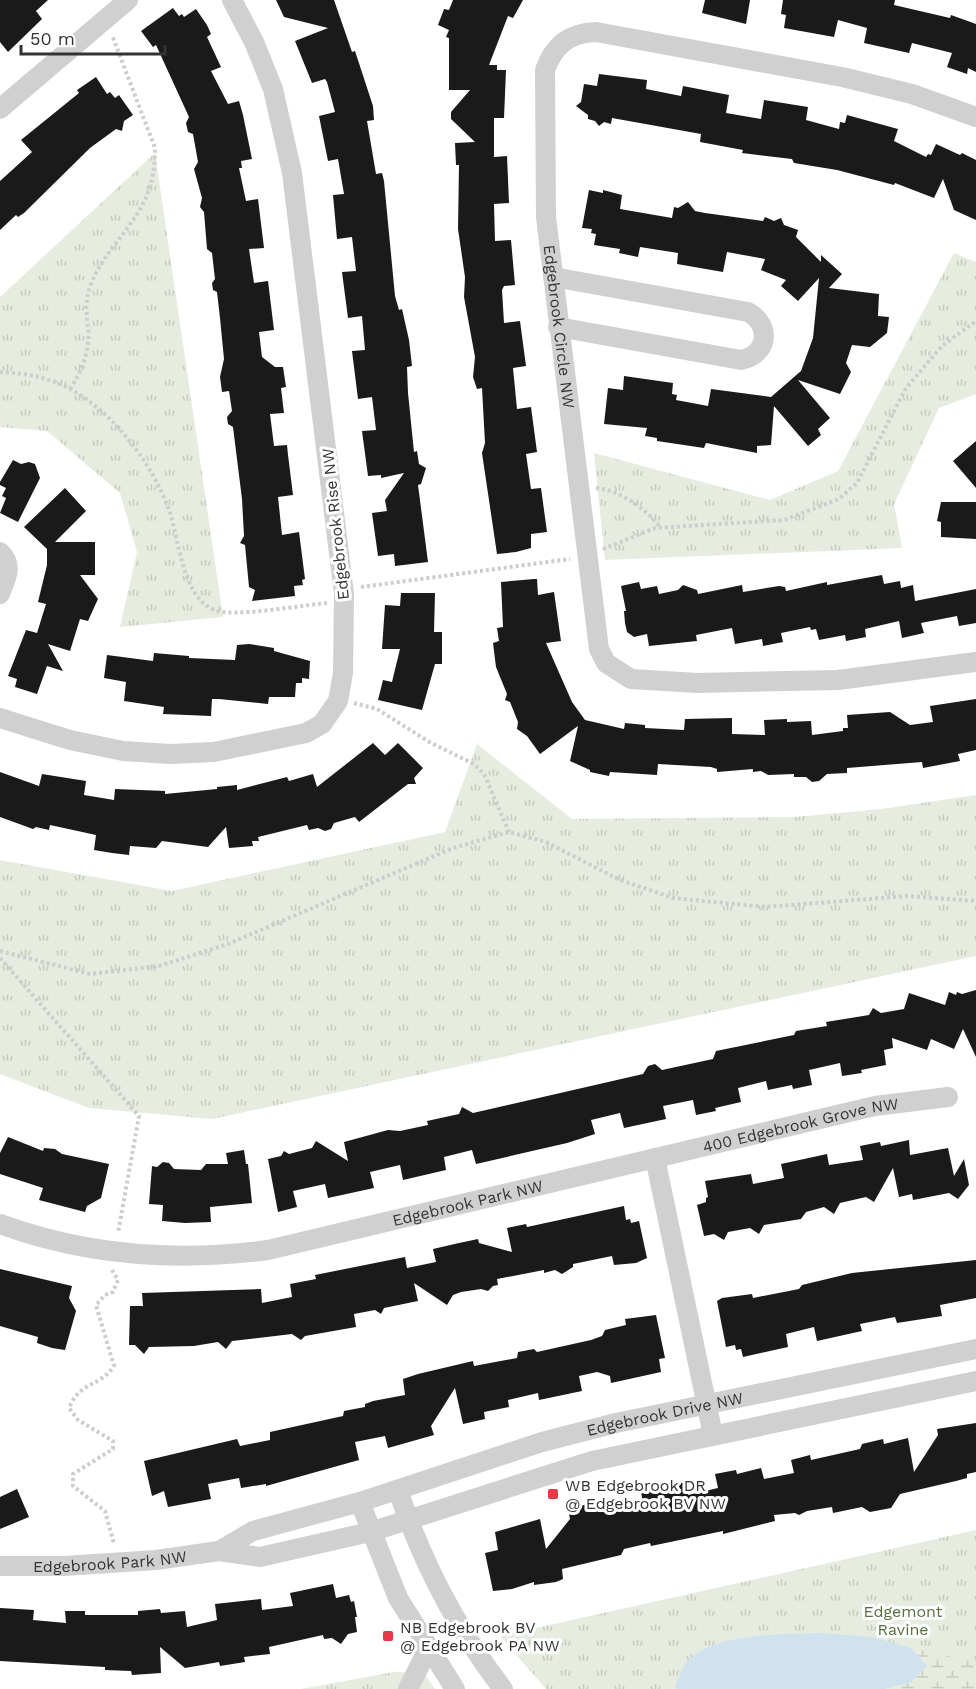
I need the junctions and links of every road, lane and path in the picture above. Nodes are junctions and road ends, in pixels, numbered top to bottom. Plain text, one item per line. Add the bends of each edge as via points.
1 (128, 0) edge
2 (232, 0) edge
3 (102, 19) junction
4 (0, 109) edge
5 (976, 117) edge
6 (553, 277) junction
7 (976, 321) edge
8 (558, 327) junction
9 (0, 372) edge
10 (70, 389) junction
11 (578, 487) junction
12 (660, 527) junction
13 (0, 552) edge
14 (588, 555) junction
15 (0, 594) edge
16 (344, 594) junction
17 (976, 662) edge
18 (338, 701) junction
19 (0, 718) edge
20 (508, 832) junction
21 (976, 901) edge
22 (0, 951) edge
23 (0, 958) edge
24 (948, 1097) dead end
25 (655, 1158) junction
26 (0, 1224) edge
27 (113, 1261) junction
28 (976, 1348) edge
29 (976, 1381) edge
30 (706, 1404) junction
31 (713, 1435) junction
32 (398, 1490) junction
33 (360, 1502) junction
34 (408, 1520) junction
35 (379, 1529) junction
36 (219, 1551) junction
37 (119, 1562) junction
38 (0, 1566) edge
39 (428, 1649) junction
40 (408, 1689) edge
41 (454, 1689) edge
42 (503, 1689) edge

1 - 3 street
2 - 16 street, Edgebrook Rise NW via 273,89 292,173
3 - 4 street
3 - 10 path via 114,38 147,126 155,161 141,206 90,285 85,311 85,361
5 - 6 street, Edgebrook Circle NW via 912,94 842,77 579,32 561,42 545,70 546,218
6 - 8 street, Edgebrook Circle NW
6 - 8 street via 748,312 760,321 765,335 760,350 741,360
7 - 12 path via 942,346 906,388 857,483 839,499 784,520
8 - 11 street, Edgebrook Circle NW
9 - 10 path via 39,377
10 - 16 path via 107,416 139,454 168,508 184,566 200,601 217,612 228,613 328,602
11 - 12 path via 600,488 637,505
11 - 14 street, Edgebrook Circle NW
12 - 14 path
13 - 15 street via 9,570
14 - 16 path via 364,586
14 - 17 street, Edgebrook Circle NW via 599,649 606,663 631,679 697,683 838,680
16 - 18 street, Edgebrook Rise NW via 343,673
18 - 19 street, Edgebrook Rise NW via 322,724 306,733 214,752 123,751 70,740
18 - 20 path via 377,709 474,764 484,774
20 - 21 path via 546,842 620,880 673,898 765,907 907,896
20 - 22 path via 453,848 228,944 159,966 90,974
23 - 27 path via 139,1116
24 - 25 street, 400 Edgebrook Grove NW via 874,1106
25 - 27 street, Edgebrook Park NW via 267,1250 215,1257
25 - 30 street
26 - 27 street, Edgebrook Park NW
27 - 37 path via 118,1280 113,1292 96,1305 114,1366 108,1376 75,1393 69,1408 78,1420 113,1441 113,1449 73,1474 73,1486 105,1510
28 - 30 street, Edgebrook Drive NW
29 - 31 street, Edgebrook Drive NW
30 - 31 street
30 - 32 street, Edgebrook Drive NW via 542,1442
31 - 34 street, Edgebrook Drive NW via 592,1461
32 - 33 street, Edgebrook Drive NW
32 - 34 street
33 - 35 street
33 - 36 street, Edgebrook Park NW via 253,1531
34 - 35 street, Edgebrook Drive NW
34 - 42 street via 444,1600
35 - 36 street, Edgebrook Park NW via 260,1557
35 - 39 street via 398,1598
36 - 37 street, Edgebrook Park NW
37 - 38 street, Edgebrook Park NW
39 - 40 street
39 - 41 street

